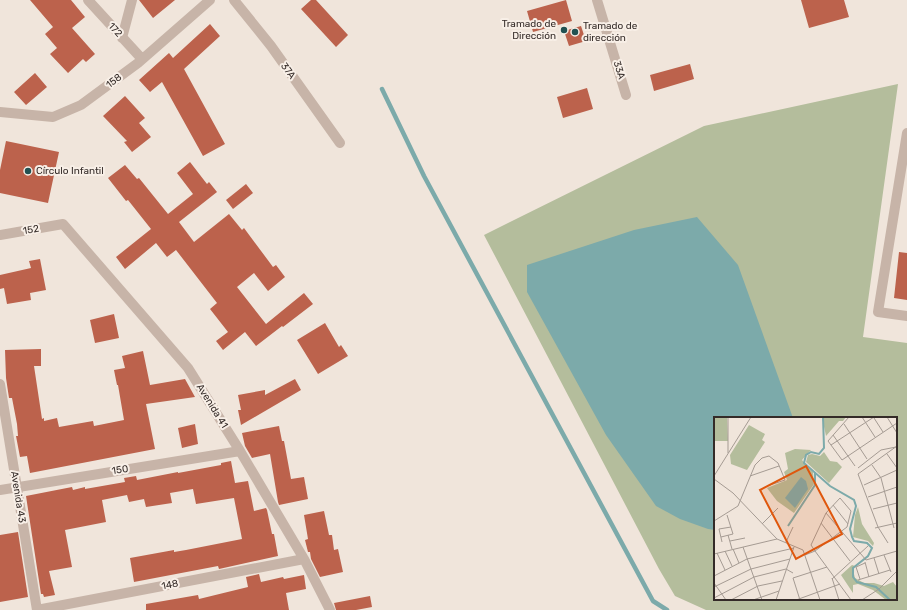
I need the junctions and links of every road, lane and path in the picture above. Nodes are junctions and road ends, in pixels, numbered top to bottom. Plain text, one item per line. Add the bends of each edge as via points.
1 (88, 0) edge
2 (132, 0) edge
3 (210, 0) edge
4 (234, 0) edge
5 (597, 0) edge
6 (122, 38) junction
7 (142, 59) junction
8 (626, 95) dead end
9 (0, 112) edge
10 (907, 133) edge
11 (340, 143) dead end
12 (63, 224) joint
13 (0, 235) edge
14 (907, 316) edge
15 (0, 384) edge
16 (240, 451) junction
17 (16, 487) junction
18 (0, 490) edge
19 (304, 559) junction
20 (37, 610) edge
21 (330, 610) edge

1 - 6 street, 172
2 - 6 street
3 - 7 street, 158
4 - 11 street, 37A via 271,46
5 - 8 street, 33A
6 - 7 street, 172
7 - 9 street, 158 via 82,105 53,117
10 - 14 street via 878,312
12 - 13 street, 152
12 - 16 street, Avenida 41 via 188,368
15 - 17 street, Avenida 43
16 - 17 street, 150
16 - 19 street, Avenida 41
17 - 18 street, 150
17 - 20 street, Avenida 43
19 - 20 street, 148
19 - 21 street, Avenida 41

